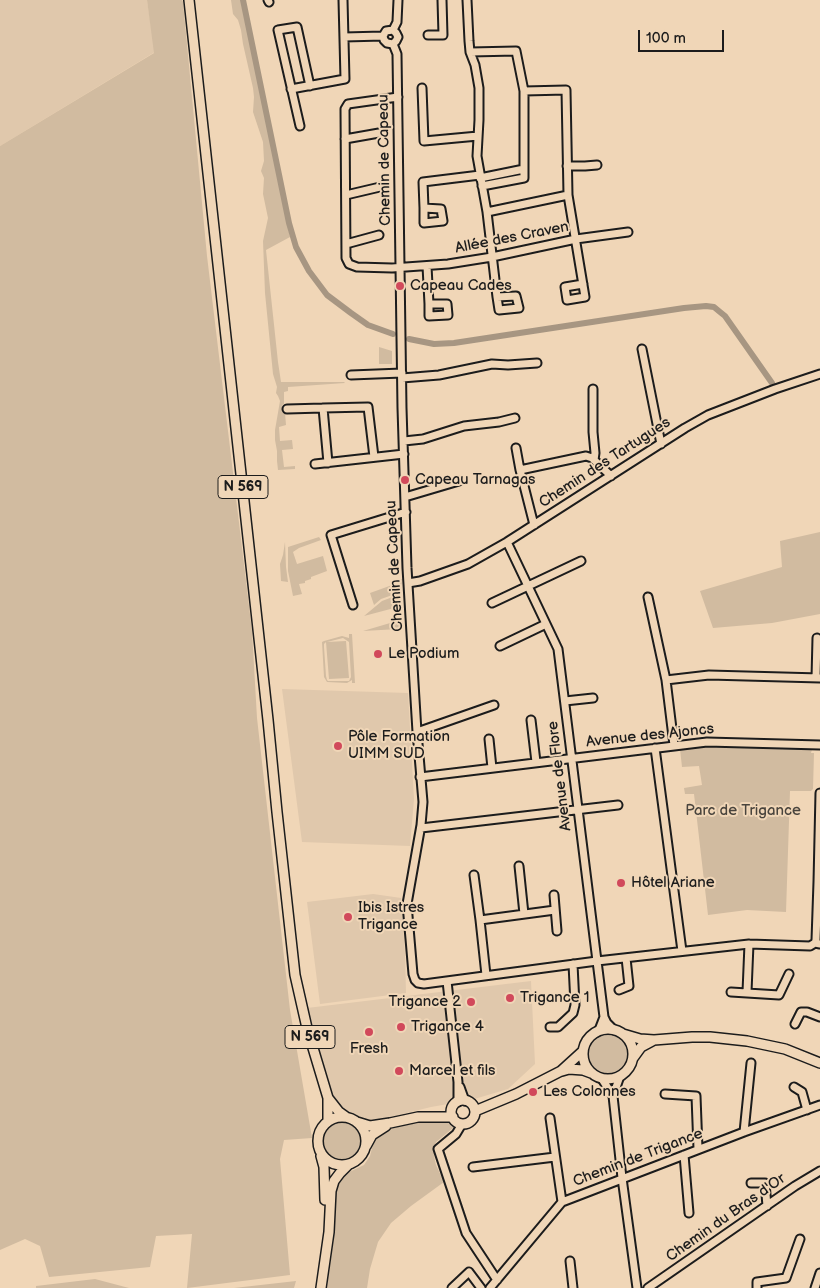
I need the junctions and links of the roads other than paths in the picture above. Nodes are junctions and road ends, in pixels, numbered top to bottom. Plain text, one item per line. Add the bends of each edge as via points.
1 (189, 0) edge
2 (343, 0) edge
3 (398, 0) edge
4 (442, 0) edge
5 (467, 0) edge
6 (393, 30) junction
7 (428, 35) dead end
8 (383, 36) junction
9 (344, 37) junction
10 (393, 44) junction
11 (470, 52) junction
12 (310, 86) junction
13 (422, 88) dead end
14 (291, 89) junction
15 (524, 91) junction
16 (398, 98) junction
17 (300, 126) dead end
18 (379, 133) dead end
19 (478, 136) junction
20 (345, 139) junction
21 (597, 165) dead end
22 (567, 166) junction
23 (524, 169) junction
24 (480, 176) junction
25 (482, 186) junction
26 (380, 187) dead end
27 (346, 195) junction
28 (568, 195) junction
29 (424, 208) dead end
30 (487, 212) junction
31 (628, 232) dead end
32 (379, 235) dead end
33 (576, 239) junction
34 (346, 244) junction
35 (492, 257) junction
36 (426, 266) junction
37 (400, 267) junction
38 (583, 284) dead end
39 (497, 298) dead end
40 (428, 304) dead end
41 (642, 349) dead end
42 (537, 363) dead end
43 (820, 374) edge
44 (351, 375) dead end
45 (402, 376) junction
46 (593, 389) dead end
47 (323, 408) junction
48 (287, 409) dead end
49 (515, 418) dead end
50 (404, 441) junction
51 (661, 444) junction
52 (516, 448) dead end
53 (404, 454) junction
54 (374, 457) junction
55 (594, 460) junction
56 (328, 463) junction
57 (315, 464) dead end
58 (520, 470) junction
59 (611, 476) junction
60 (459, 481) dead end
61 (405, 497) junction
62 (406, 512) junction
63 (534, 525) junction
64 (507, 542) junction
65 (581, 561) dead end
66 (408, 583) junction
67 (528, 586) junction
68 (648, 598) dead end
69 (492, 603) dead end
70 (353, 605) dead end
71 (546, 624) junction
72 (817, 638) dead end
73 (500, 646) dead end
74 (818, 678) edge
75 (666, 680) junction
76 (593, 698) dead end
77 (565, 701) junction
78 (494, 705) dead end
79 (531, 720) dead end
80 (417, 732) junction
81 (489, 739) dead end
82 (820, 745) edge
83 (674, 746) junction
84 (655, 748) junction
85 (572, 758) junction
86 (536, 762) junction
87 (492, 768) junction
88 (420, 777) junction
89 (820, 793) edge
90 (618, 806) dead end
91 (578, 810) junction
92 (421, 828) junction
93 (820, 834) edge
94 (519, 866) dead end
95 (474, 875) dead end
96 (819, 882) edge
97 (554, 895) dead end
98 (555, 910) junction
99 (524, 914) junction
100 (480, 920) junction
101 (818, 924) edge
102 (557, 931) dead end
103 (749, 944) junction
104 (817, 944) edge
105 (682, 952) junction
106 (626, 958) junction
107 (597, 961) junction
108 (573, 964) junction
109 (789, 974) dead end
110 (486, 976) junction
111 (447, 981) junction
112 (619, 990) dead end
113 (731, 992) dead end
114 (747, 992) junction
115 (604, 1017) junction
116 (820, 1017) edge
117 (795, 1024) dead end
118 (550, 1027) dead end
119 (614, 1030) junction
120 (597, 1032) junction
121 (623, 1034) junction
122 (654, 1040) junction
123 (583, 1052) junction
124 (633, 1058) junction
125 (820, 1062) edge
126 (752, 1063) dead end
127 (561, 1071) junction
128 (591, 1073) junction
129 (620, 1076) junction
130 (602, 1078) junction
131 (794, 1087) dead end
132 (665, 1094) dead end
133 (613, 1096) junction
134 (328, 1098) junction
135 (464, 1105) junction
136 (820, 1106) edge
137 (807, 1110) junction
138 (346, 1117) junction
139 (432, 1117) junction
140 (453, 1117) junction
141 (550, 1118) dead end
142 (328, 1120) junction
143 (356, 1122) junction
144 (390, 1124) junction
145 (462, 1124) junction
146 (744, 1132) junction
147 (366, 1147) junction
148 (698, 1149) junction
149 (321, 1154) junction
150 (684, 1155) junction
151 (555, 1157) junction
152 (348, 1165) junction
153 (473, 1166) dead end
154 (820, 1171) edge
155 (622, 1178) junction
156 (752, 1183) dead end
157 (562, 1202) junction
158 (767, 1206) junction
159 (689, 1213) dead end
160 (329, 1223) junction
161 (800, 1239) dead end
162 (570, 1261) dead end
163 (820, 1274) edge
164 (494, 1285) edge
165 (322, 1286) edge
166 (452, 1288) edge
167 (481, 1288) edge
168 (574, 1288) edge
169 (637, 1288) edge
170 (648, 1288) edge
171 (757, 1288) edge
172 (815, 1288) edge

1 - 134 main road, N 569 via 295,975
2 - 9 street
3 - 6 street via 398,22
4 - 7 street via 443,35
5 - 11 street
6 - 8 street via 386,31
6 - 10 street via 398,37
8 - 9 street
8 - 10 street via 387,43
9 - 12 street via 345,78
10 - 16 street, Chemin de Capeau via 398,54
11 - 15 street via 516,51
11 - 19 street via 479,88
12 - 14 street
12 - 14 street via 297,27 278,30
13 - 19 street via 424,141
14 - 17 street
15 - 22 street via 566,90
15 - 23 street
16 - 20 street, Allée des Craven via 348,104 345,109
16 - 37 street, Chemin de Capeau
18 - 20 street
19 - 24 street
20 - 27 street, Allée des Craven
21 - 22 street
22 - 28 street
23 - 24 street
23 - 25 street via 524,178
24 - 25 street
24 - 29 street via 423,182
25 - 30 street
26 - 27 street
27 - 34 street, Allée des Craven
28 - 30 street
28 - 33 street
30 - 35 street
31 - 33 street, Allée des Craven
32 - 34 street
33 - 35 street, Allée des Craven
33 - 38 street
34 - 37 street, Allée des Craven via 346,258 356,267
35 - 36 street, Allée des Craven
35 - 39 street
36 - 37 street, Allée des Craven
36 - 40 street
37 - 45 street, Chemin de Capeau
41 - 51 street
42 - 45 street via 492,364 439,375
43 - 51 street, Chemin des Tartugues via 708,415
44 - 45 street
45 - 50 street, Chemin de Capeau
46 - 55 street
47 - 48 street
47 - 54 street via 368,407
47 - 56 street
49 - 50 street via 464,426 423,439
50 - 53 street, Chemin de Capeau
51 - 59 street, Chemin des Tartugues
52 - 58 street
53 - 54 street
53 - 61 street, Chemin de Capeau
54 - 56 street
55 - 58 street via 586,456
55 - 59 street
56 - 57 street
58 - 63 street
59 - 63 street, Chemin des Tartugues
60 - 61 street
61 - 62 street, Chemin de Capeau
62 - 66 street, Chemin de Capeau
62 - 70 street via 331,535
63 - 64 street, Chemin des Tartugues
64 - 66 street, Chemin des Tartugues via 468,564
64 - 67 street, Avenue de Flore
65 - 67 street
66 - 80 street, Chemin de Capeau
67 - 69 street
67 - 71 street, Avenue de Flore
68 - 75 street
71 - 73 street
71 - 77 street, Avenue de Flore via 558,649
72 - 74 street
74 - 75 street via 709,674
75 - 83 street
76 - 77 street
77 - 85 street, Avenue de Flore
78 - 80 street
79 - 86 street
80 - 88 street, Chemin de Capeau
81 - 87 street
82 - 83 street, Avenue des Ajoncs via 707,742
83 - 84 street, Avenue des Ajoncs
84 - 85 street, Avenue des Ajoncs
84 - 105 street
85 - 86 street, Avenue des Ajoncs
85 - 91 street, Avenue de Flore
86 - 87 street, Avenue des Ajoncs
87 - 88 street, Avenue des Ajoncs
88 - 92 street, Chemin de Capeau
89 - 93 street
90 - 91 street
91 - 92 street
91 - 107 street, Avenue de Flore
92 - 111 street, Chemin de Capeau via 407,904 413,974 418,983
93 - 96 street
94 - 99 street
95 - 100 street
96 - 101 street
97 - 98 street
98 - 99 street
98 - 102 street
99 - 100 street
100 - 110 street
101 - 104 street
103 - 104 street
103 - 105 street
103 - 114 street
105 - 106 street
106 - 107 street
106 - 112 street via 629,986
107 - 108 street
107 - 115 street, Avenue de Flore
108 - 110 street
108 - 118 street via 573,1013 558,1027
109 - 114 street via 779,995
110 - 111 street
111 - 135 street via 458,1082
113 - 114 street
115 - 119 street
115 - 120 street
116 - 117 street via 802,1012
119 - 120 main road
119 - 121 main road
120 - 123 main road via 587,1040
121 - 122 main road
121 - 124 main road via 631,1045
122 - 124 main road via 641,1047
122 - 125 main road via 692,1037 747,1040
123 - 127 main road
123 - 128 main road via 586,1067
124 - 129 main road via 626,1072
126 - 146 street
127 - 128 main road via 570,1069
127 - 135 main road via 494,1104
128 - 130 main road
129 - 130 main road
129 - 133 street
130 - 133 street
131 - 137 street via 802,1092
132 - 148 street via 696,1096
133 - 155 street
134 - 138 main road, N 569
134 - 142 main road, N 569
135 - 139 main road
135 - 140 main road via 452,1114
135 - 145 main road via 475,1115 470,1122
136 - 137 street, Chemin de Trigance
137 - 146 street, Chemin de Trigance
138 - 142 main road
138 - 143 main road, N 569
139 - 140 main road
139 - 144 main road
140 - 145 main road
141 - 151 street
142 - 149 main road, N 569 via 317,1139
143 - 144 main road via 370,1126
143 - 147 main road via 365,1133
144 - 147 main road via 372,1135
145 - 164 street via 456,1134 438,1149 466,1233
146 - 148 street, Chemin de Trigance
147 - 152 main road via 360,1158
148 - 150 street, Chemin de Trigance
149 - 152 main road via 333,1164
149 - 160 main road, N 569
150 - 155 street, Chemin de Trigance
150 - 159 street
151 - 153 street
151 - 157 street
152 - 160 main road via 331,1191
154 - 158 street, Chemin du Bras d'Or
155 - 157 street, Chemin de Trigance
155 - 169 street
156 - 158 street via 765,1183
157 - 164 street, Chemin de Trigance
158 - 170 street, Chemin du Bras d'Or
160 - 165 main road
161 - 171 street via 786,1278 757,1282
162 - 168 street
163 - 172 street
166 - 167 street via 469,1272

